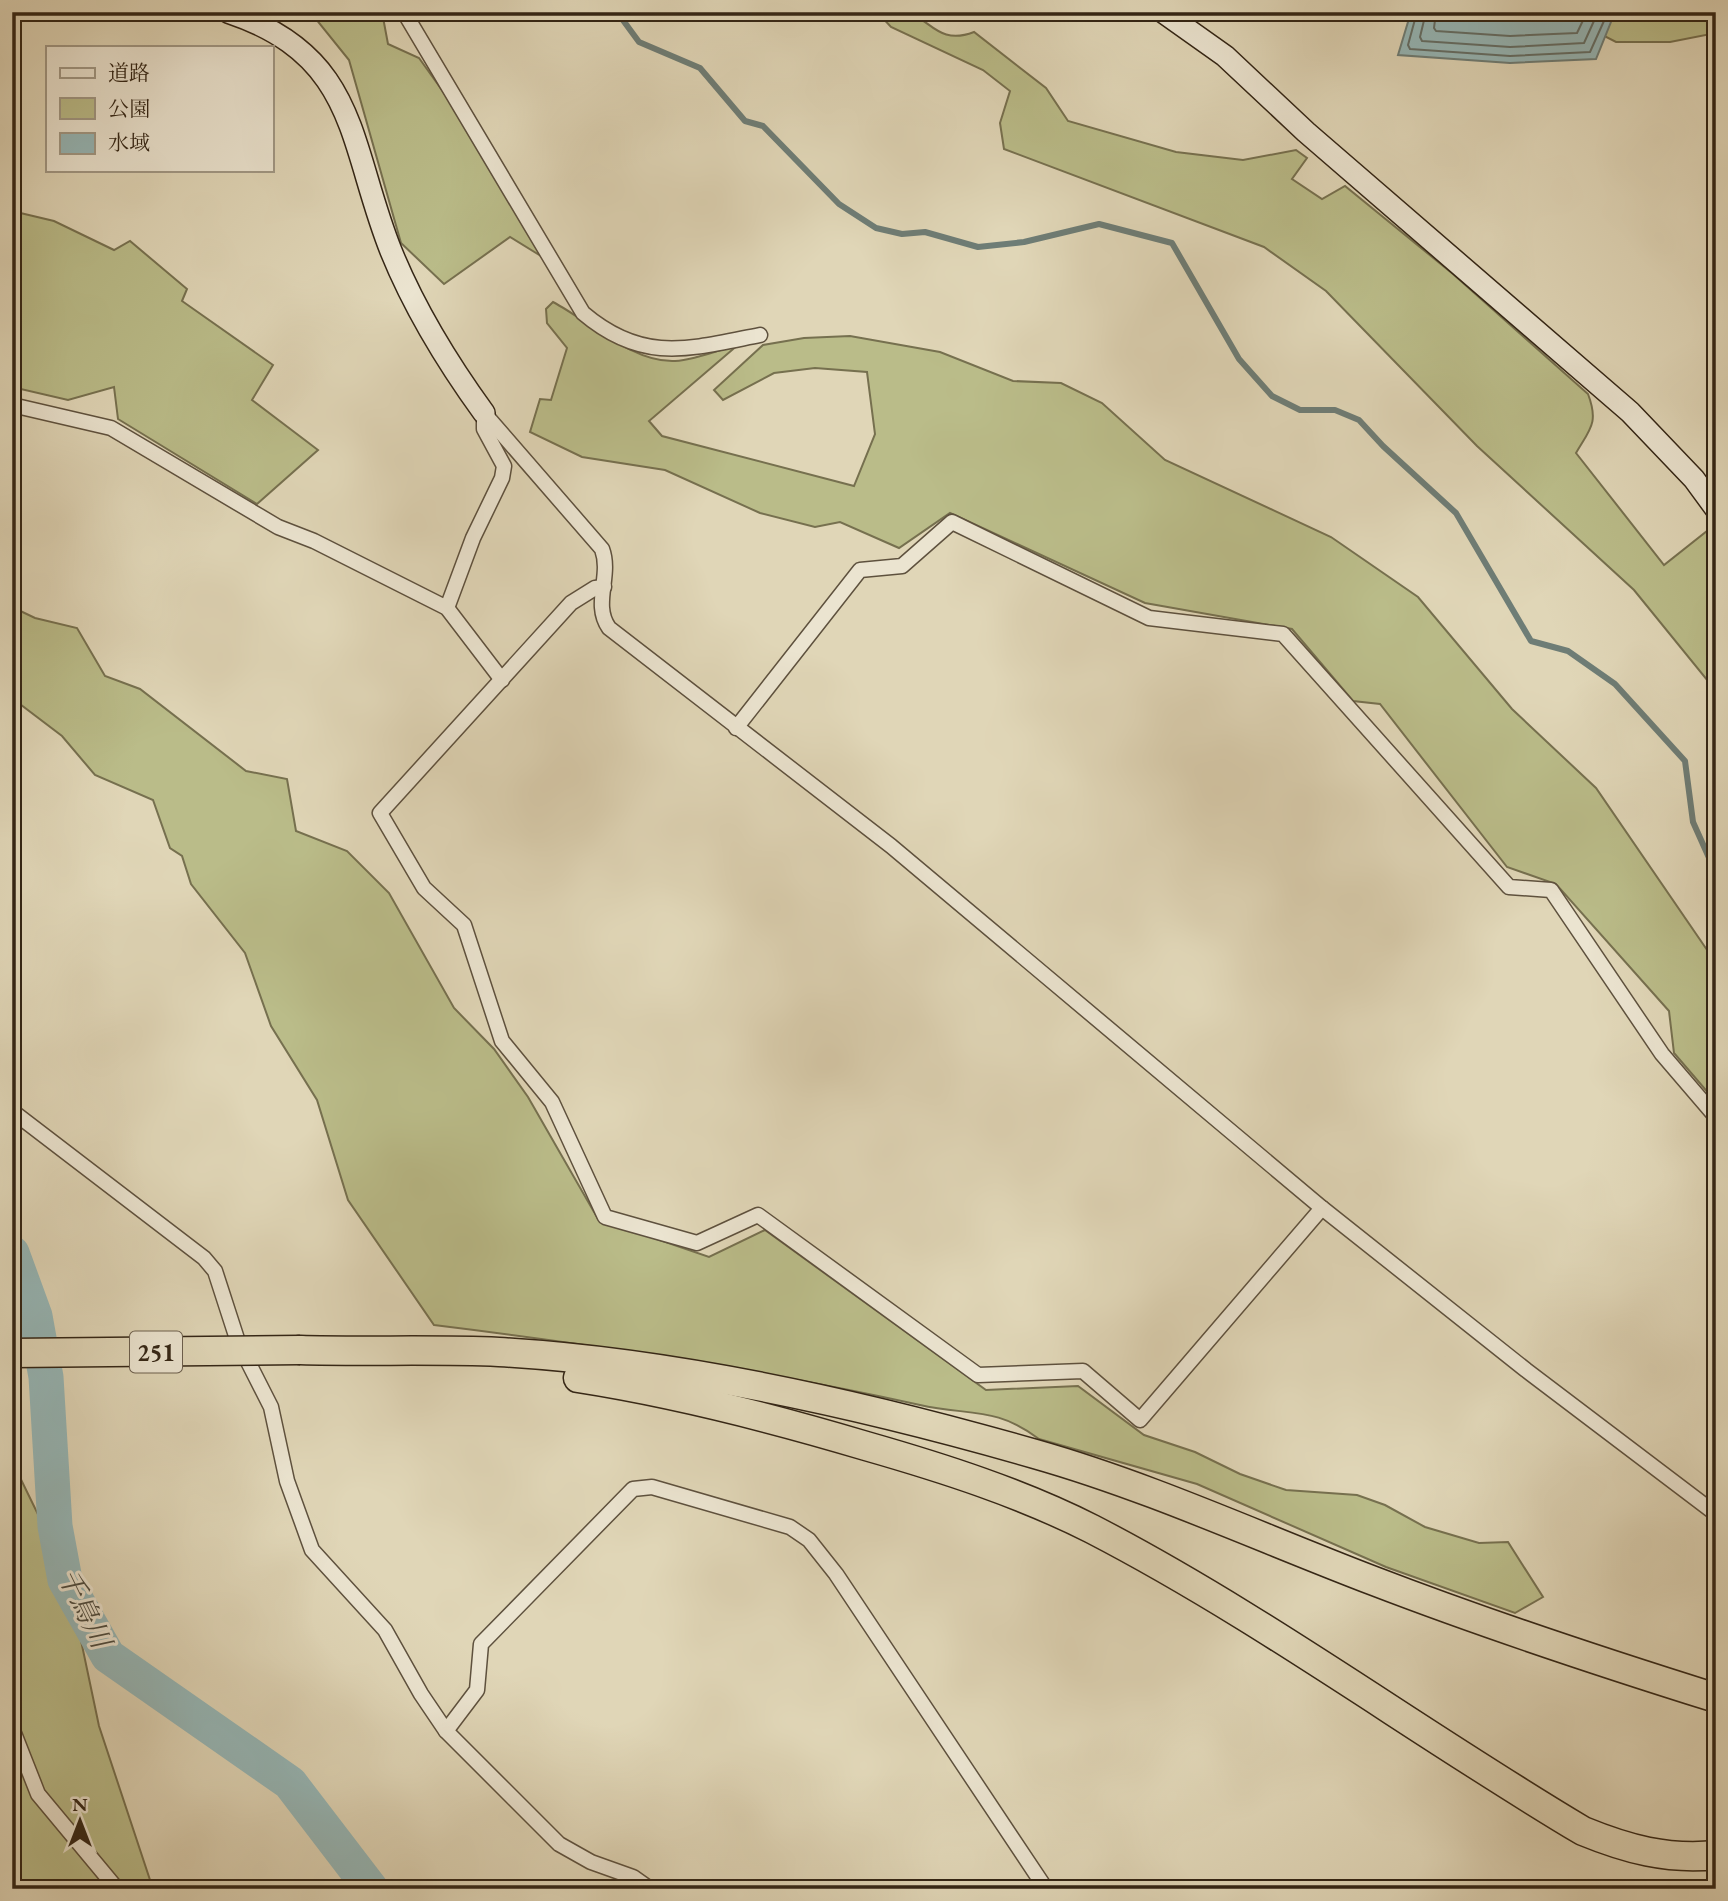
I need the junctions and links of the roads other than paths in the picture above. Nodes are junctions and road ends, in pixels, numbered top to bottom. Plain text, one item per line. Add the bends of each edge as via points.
1 (228, 12) edge
2 (404, 12) edge
3 (1163, 12) edge
4 (760, 335) dead end
5 (12, 405) edge
6 (484, 413) junction
7 (1716, 509) edge
8 (604, 587) junction
9 (447, 608) junction
10 (502, 680) junction
11 (736, 727) junction
12 (12, 1111) edge
13 (1716, 1117) edge
14 (1322, 1208) junction
15 (395, 1352) junction
16 (12, 1353) edge
17 (1714, 1511) edge
18 (1716, 1698) edge
19 (12, 1728) edge
20 (446, 1731) junction
21 (1716, 1855) edge
22 (117, 1889) edge
23 (650, 1889) edge
24 (1046, 1889) edge

1 - 6 street via 270,30 293,46 335,88 348,113 375,206 414,304
2 - 4 street via 583,313 618,339 652,347 678,350
3 - 7 street via 1225,56 1306,132 1630,412
5 - 9 street via 111,428 278,527
6 - 8 street via 602,549
6 - 9 street via 484,429 504,466 502,478
8 - 10 street via 571,603
8 - 11 street via 602,618 609,628
9 - 10 street
10 - 14 street via 380,813 424,888 464,925 502,1041 552,1102 606,1217 697,1243 758,1215 978,1376 1083,1371 1140,1420
11 - 13 street via 860,570 902,566 952,522 1149,618 1283,634 1509,887 1551,890 1662,1054
11 - 14 street via 891,846
12 - 20 street via 215,1271 238,1342 271,1407 286,1481 312,1550 385,1630
14 - 17 street
15 - 16 highway, 251, bridge
15 - 18 highway via 498,1352 588,1360 772,1391 920,1423 1152,1492 1374,1581
15 - 21 highway via 607,1382 706,1404 807,1428 1005,1491 1090,1528 1179,1577 1583,1830 1653,1855
19 - 22 street via 38,1794
20 - 23 street via 559,1844
20 - 24 street via 477,1690 481,1644 633,1489 652,1487 790,1527 809,1540

